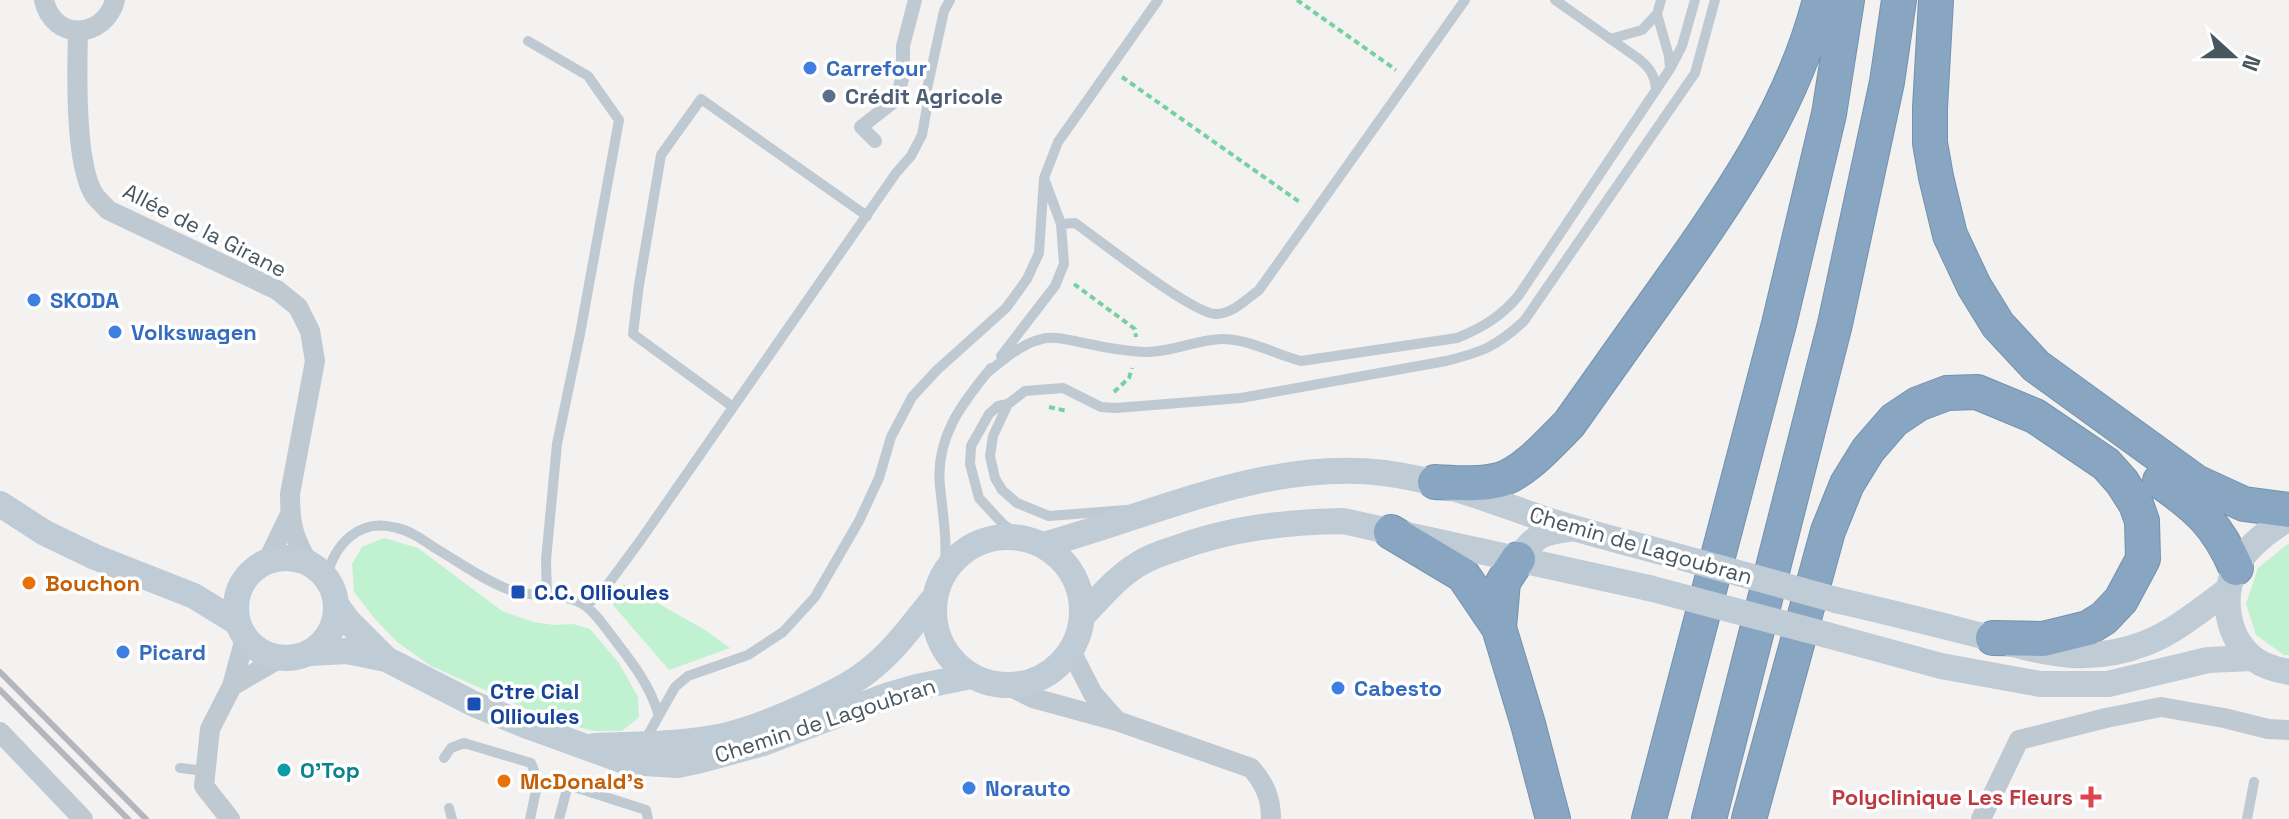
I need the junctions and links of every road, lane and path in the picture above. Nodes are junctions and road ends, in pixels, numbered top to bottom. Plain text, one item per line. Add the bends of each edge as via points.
1 (44, 0) edge
2 (115, 0) edge
3 (915, 0) edge
4 (950, 0) edge
5 (1158, 0) edge
6 (1297, 0) edge
7 (1465, 0) edge
8 (1555, 0) edge
9 (1661, 0) edge
10 (1695, 0) edge
11 (1715, 0) edge
12 (1820, 0) edge
13 (1847, 0) edge
14 (1899, 0) edge
15 (1936, 0) edge
16 (1657, 14) junction
17 (78, 31) junction
18 (1610, 39) junction
19 (528, 41) dead end
20 (1110, 69) junction
21 (1670, 69) junction
22 (1413, 72) junction
23 (1656, 90) junction
24 (875, 141) dead end
25 (1044, 178) junction
26 (1314, 213) junction
27 (867, 216) junction
28 (1061, 224) junction
29 (988, 372) junction
30 (1977, 392) junction
31 (1008, 404) junction
32 (733, 407) junction
33 (1435, 482) junction
34 (0, 504) edge
35 (1152, 510) junction
36 (2289, 510) edge
37 (290, 514) junction
38 (2289, 518) edge
39 (1574, 528) junction
40 (1391, 532) junction
41 (1033, 542) junction
42 (1518, 559) junction
43 (267, 562) junction
44 (317, 570) junction
45 (2232, 579) junction
46 (244, 581) junction
47 (940, 585) junction
48 (547, 595) junction
49 (194, 596) junction
50 (337, 606) junction
51 (586, 606) junction
52 (1082, 616) junction
53 (1499, 628) junction
54 (241, 631) junction
55 (1993, 638) junction
56 (1071, 651) junction
57 (310, 653) junction
58 (280, 658) junction
59 (386, 659) junction
60 (2276, 672) edge
61 (971, 676) junction
62 (232, 686) junction
63 (1009, 686) junction
64 (2289, 712) edge
65 (658, 713) junction
66 (1117, 721) junction
67 (2279, 730) edge
68 (0, 732) edge
69 (644, 743) junction
70 (585, 747) junction
71 (444, 758) dead end
72 (180, 768) dead end
73 (205, 771) junction
74 (2254, 782) dead end
75 (83, 819) edge
76 (230, 819) edge
77 (530, 819) edge
78 (559, 819) edge
79 (648, 819) edge
80 (1271, 819) edge
81 (1553, 819) edge
82 (1649, 819) edge
83 (1709, 819) edge
84 (1749, 819) edge
85 (1981, 819) edge
86 (2247, 819) edge

1 - 17 street via 52,18
2 - 17 street via 106,19
3 - 24 street via 897,99 861,127
4 - 27 lane via 927,89 922,135
5 - 20 lane
6 - 22 path via 1395,70
7 - 22 lane
8 - 18 lane
9 - 16 lane
10 - 21 lane
11 - 31 lane via 1695,73 1524,321 1492,347 1446,361 1241,398 1116,408 1101,407 1063,388 1025,391
12 - 33 highway via 1788,94 1727,201 1569,424 1539,456 1503,480
13 - 82 highway via 1829,114 1779,324
14 - 83 highway via 1887,82 1835,324
15 - 36 highway via 1930,143 1936,177 1950,235 1998,325 2036,366 2196,482 2244,504
16 - 18 lane via 1642,30
16 - 21 lane
17 - 37 street, Allée de la Girane via 77,91 94,195 108,210 277,290 298,307 310,331 315,361
18 - 23 lane via 1650,69
19 - 48 lane via 588,76 619,120 557,444
20 - 25 lane via 1058,142
20 - 26 path
21 - 23 lane
22 - 26 lane
23 - 29 lane via 1519,295 1481,329 1457,338 1301,361 1253,343 1221,339 1147,352 1046,338 1019,348
25 - 28 lane
25 - 65 lane via 1039,253 1027,279 1006,308 912,397 859,521 815,597 783,632 748,655 688,676
26 - 28 lane via 1259,290 1217,314 1192,306 1075,223
27 - 32 lane
27 - 32 lane via 701,99 661,155 633,334
28 - 29 lane via 1064,264 1055,286
29 - 47 lane via 942,444 939,482 947,550
30 - 45 highway via 2030,398 2051,407 2202,513 2220,535
30 - 55 highway via 2035,416 2106,464 2136,504 2144,538 2143,559 2121,600 2104,618 2088,628 2043,639
30 - 84 highway via 1947,393 1894,420 1847,484 1828,531
31 - 35 lane via 990,456 995,478 1017,503 1049,516
31 - 41 lane via 998,406 979,429 970,464 979,498 1003,524
32 - 51 lane via 603,591
33 - 35 main road, Chemin de Lagoubran via 1383,473 1309,474 1265,479
33 - 39 main road, Chemin de Lagoubran
34 - 49 main road via 95,557
35 - 41 main road, Chemin de Lagoubran via 1089,532
37 - 43 street, Allée de la Girane
37 - 44 street, Allée de la Girane via 295,541
38 - 45 main road, Chemin de Lagoubran via 2252,547
39 - 42 main road via 1547,532
39 - 55 main road, Chemin de Lagoubran, bridge
40 - 42 main road, Chemin de Lagoubran
40 - 52 main road, Chemin de Lagoubran via 1343,521 1296,522 1207,537 1139,563
40 - 53 highway via 1463,575
41 - 47 main road via 992,538 978,543 965,551
41 - 52 main road via 1068,567 1077,582
42 - 53 highway via 1503,582
42 - 60 main road, Chemin de Lagoubran, bridge via 1649,588 1941,666 2040,684 2108,684 2208,660
43 - 44 main road via 294,558
43 - 46 main road
44 - 48 lane via 357,531 396,527 513,592
44 - 50 main road via 331,586
45 - 55 main road, Chemin de Lagoubran via 2171,631 2117,652 2043,653
45 - 60 main road via 2227,606 2236,637
46 - 49 main road
46 - 54 main road via 236,609
47 - 61 main road via 934,615 941,642
47 - 69 main road, Chemin de Lagoubran via 898,643 845,687 724,736
48 - 51 lane
49 - 54 main road
50 - 57 main road via 330,633
50 - 59 main road, Chemin de Lagoubran
51 - 65 lane via 646,683
52 - 56 main road
53 - 81 highway
54 - 58 main road via 255,648
54 - 62 street
56 - 63 main road via 1033,681
56 - 66 street via 1093,694
57 - 58 main road
57 - 59 main road, Chemin de Lagoubran via 347,651
58 - 62 street
59 - 70 main road, Chemin de Lagoubran via 474,704
61 - 63 main road
61 - 70 main road, Chemin de Lagoubran via 889,695 763,743 678,765 627,762
62 - 73 street via 210,729
63 - 66 street via 1033,698
64 - 67 street
65 - 69 lane
66 - 80 street via 1203,759 1251,768 1263,782
67 - 85 street via 2161,707 2019,740
68 - 75 street
69 - 70 main road, Chemin de Lagoubran
71 - 77 lane via 464,743 531,763 538,781
72 - 73 lane
73 - 76 street via 204,786
74 - 86 lane
78 - 79 lane via 568,785 646,810

